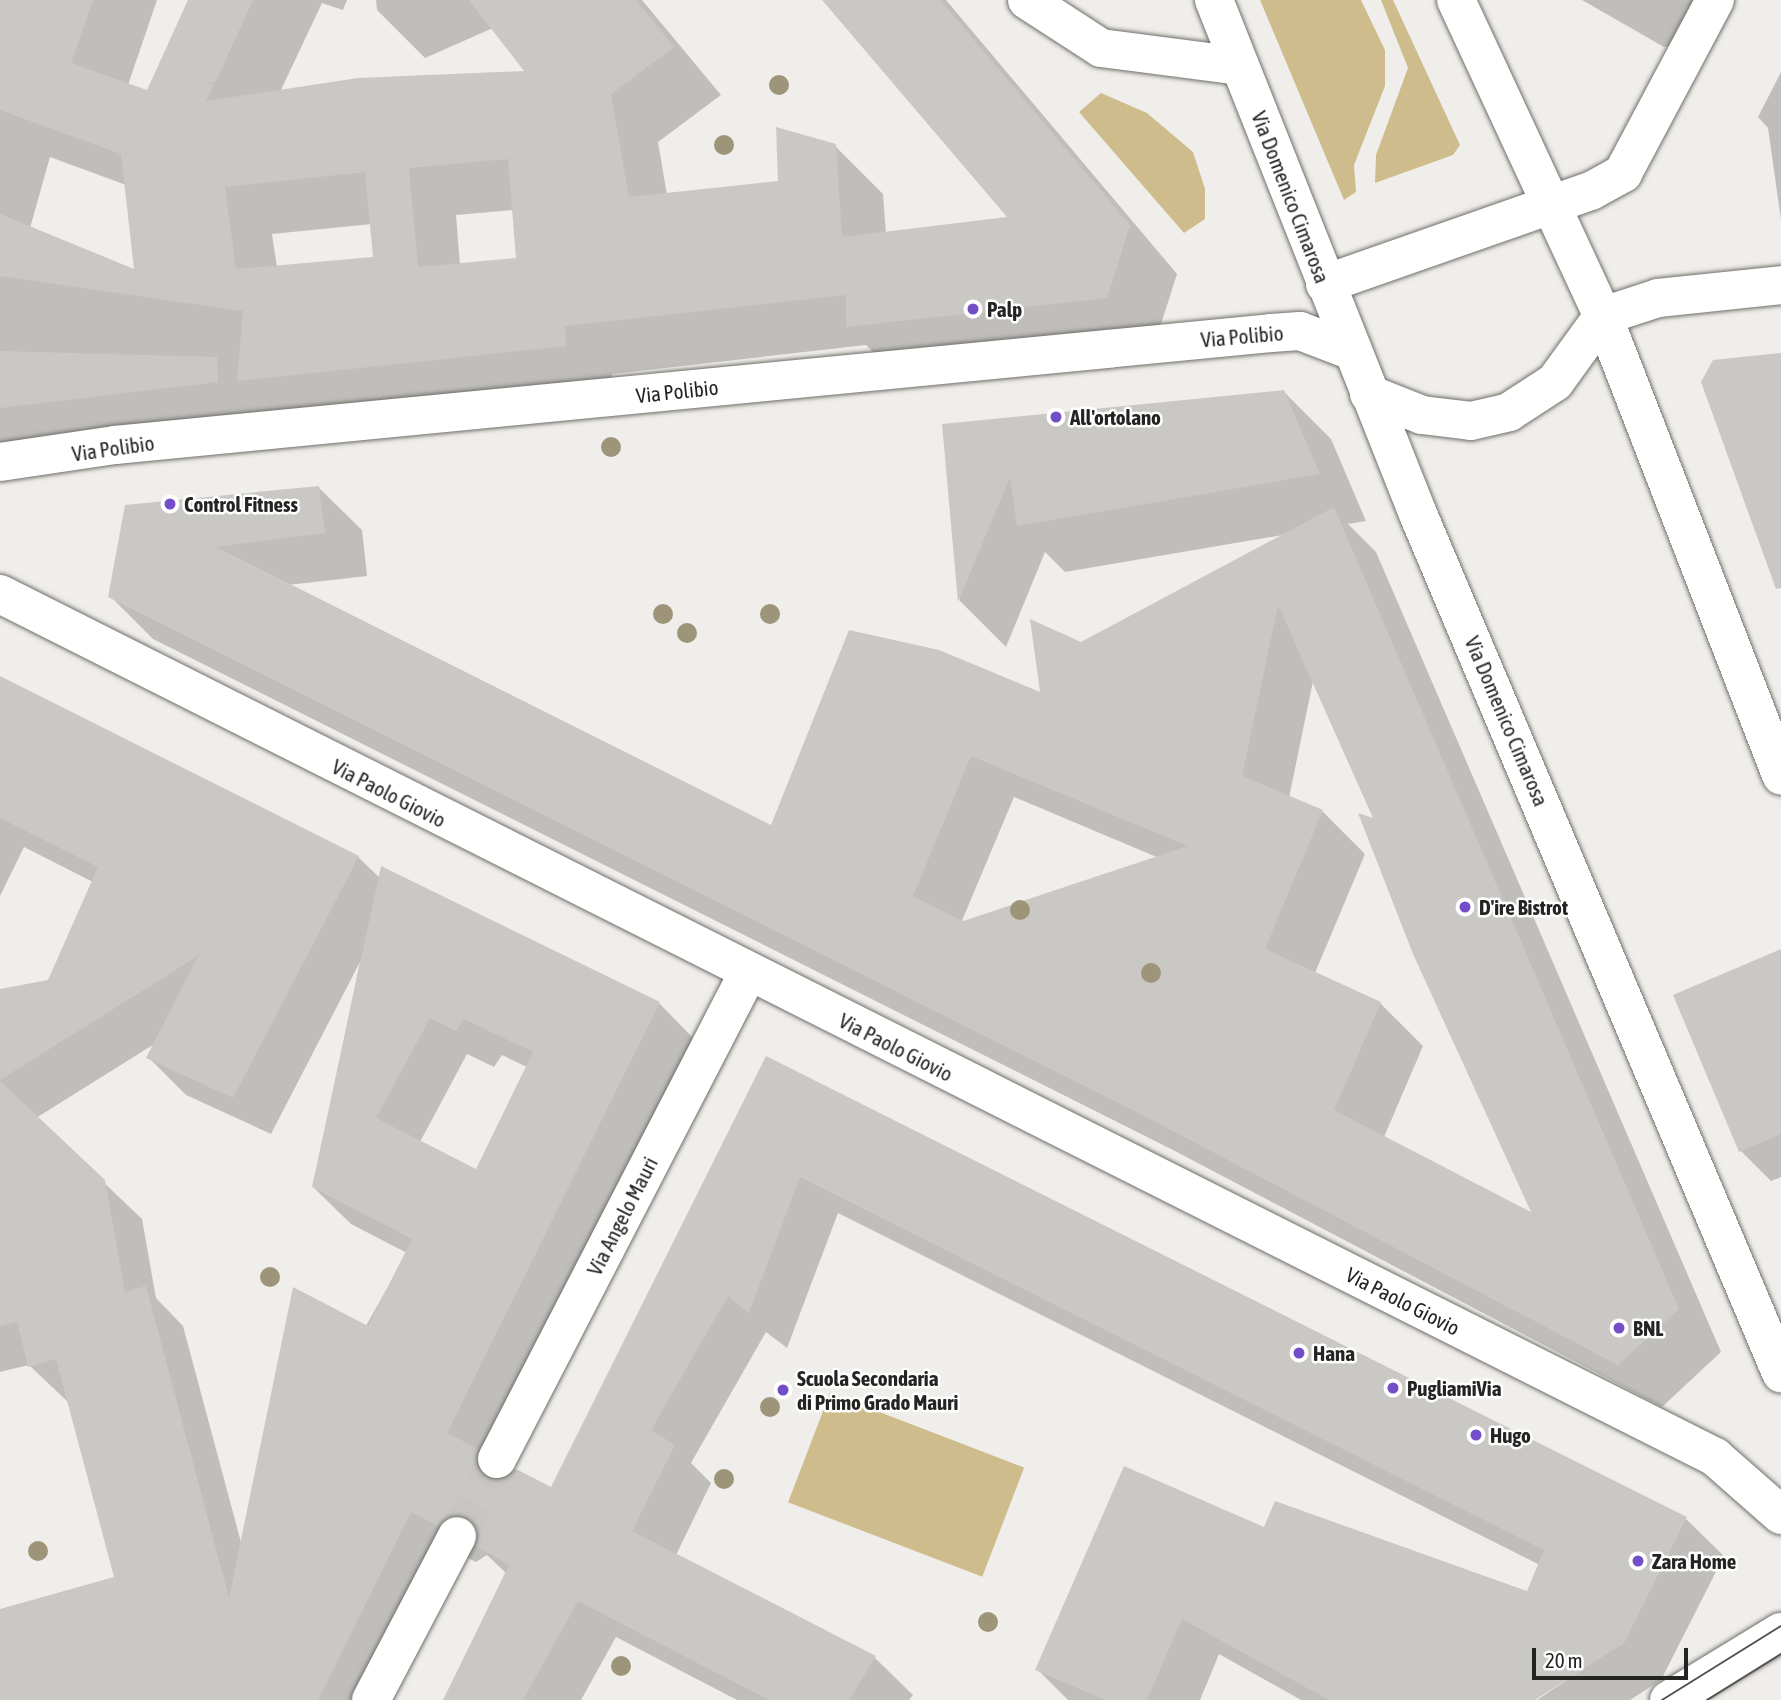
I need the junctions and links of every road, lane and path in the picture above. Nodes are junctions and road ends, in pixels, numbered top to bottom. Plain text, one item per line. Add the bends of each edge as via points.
1 (1027, 0) edge
2 (1214, 0) edge
3 (1457, 0) edge
4 (1715, 0) edge
5 (1240, 66) junction
6 (1555, 204) junction
7 (1325, 284) junction
8 (1781, 285) edge
9 (1603, 316) junction
10 (1352, 351) junction
11 (1370, 394) junction
12 (0, 462) edge
13 (0, 594) edge
14 (1781, 776) edge
15 (748, 973) junction
16 (1781, 1373) edge
17 (497, 1459) tunnel mouth
18 (1781, 1515) edge
19 (457, 1536) tunnel mouth
20 (1781, 1632) edge
21 (371, 1700) edge
22 (1669, 1700) edge

1 - 5 street via 1101,48
2 - 5 street, Via Domenico Cimarosa
3 - 6 street
4 - 6 street via 1633,160 1591,191
5 - 7 street, Via Domenico Cimarosa
6 - 7 street
6 - 9 street
7 - 10 street, Via Domenico Cimarosa
8 - 9 street via 1658,298
9 - 11 street via 1555,382 1510,412 1471,421 1422,415
9 - 14 street
10 - 11 street, Via Domenico Cimarosa
10 - 12 street, Via Polibio via 1300,331 1271,333 115,445
11 - 16 street, Via Domenico Cimarosa
13 - 15 street, Via Paolo Giovio
15 - 17 street, Via Angelo Mauri
15 - 18 street, Via Paolo Giovio via 1715,1457
19 - 21 street
20 - 22 street

